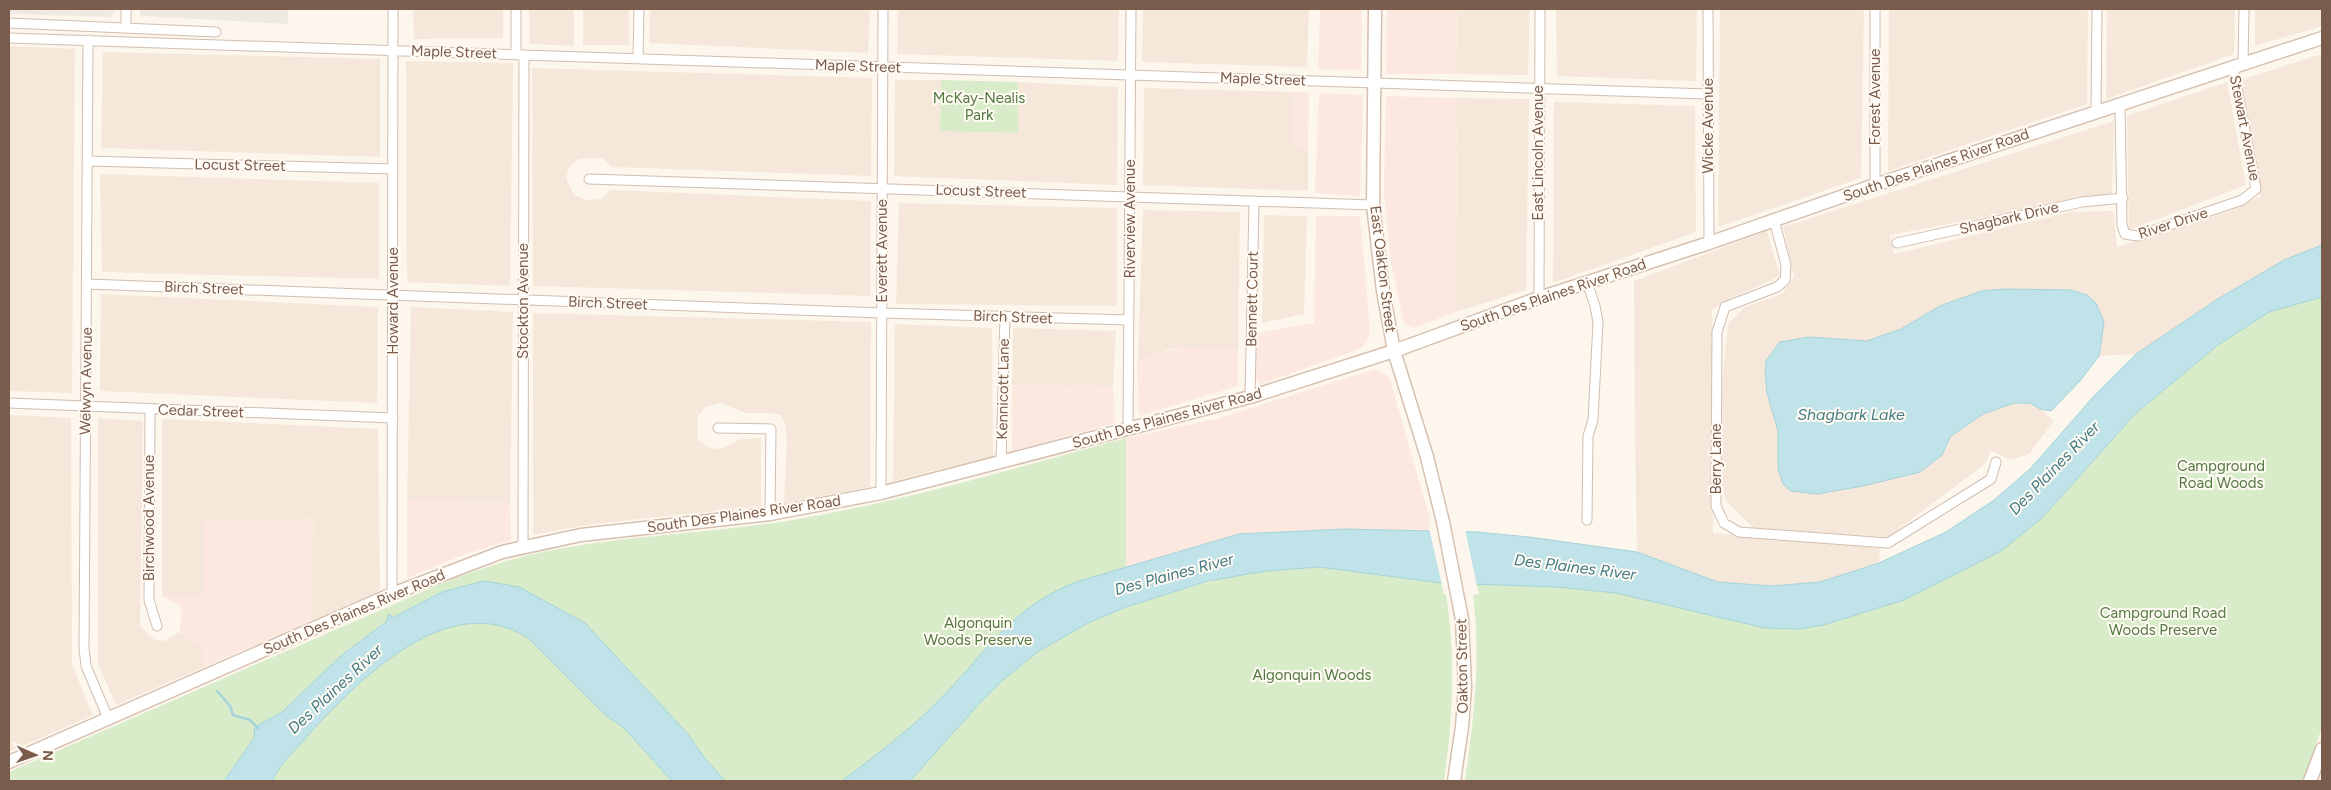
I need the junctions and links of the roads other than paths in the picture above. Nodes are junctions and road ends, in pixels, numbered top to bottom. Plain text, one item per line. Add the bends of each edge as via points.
1 (126, 9) edge
2 (393, 9) edge
3 (516, 9) edge
4 (639, 9) edge
5 (883, 9) edge
6 (1131, 9) edge
7 (1375, 9) edge
8 (1540, 9) edge
9 (1708, 9) edge
10 (1875, 9) edge
11 (2097, 9) edge
12 (2244, 9) edge
13 (9, 23) edge
14 (126, 28) junction
15 (216, 32) dead end
16 (9, 38) edge
17 (2322, 38) edge
18 (88, 40) junction
19 (393, 50) junction
20 (520, 54) junction
21 (638, 58) junction
22 (883, 66) junction
23 (2238, 66) junction
24 (1131, 75) junction
25 (1374, 83) junction
26 (1538, 88) junction
27 (1708, 94) junction
28 (2120, 104) junction
29 (2096, 112) junction
30 (87, 161) junction
31 (393, 169) junction
32 (590, 179) dead end
33 (1875, 185) junction
34 (882, 187) junction
35 (2256, 189) joint
36 (1130, 196) junction
37 (2123, 198) junction
38 (1254, 202) junction
39 (1374, 205) junction
40 (1774, 220) junction
41 (1709, 243) junction
42 (1896, 243) dead end
43 (1586, 282) junction
44 (88, 284) junction
45 (393, 295) junction
46 (1539, 298) junction
47 (523, 300) junction
48 (882, 313) junction
49 (1005, 316) junction
50 (1129, 320) junction
51 (1394, 351) junction
52 (1250, 397) junction
53 (9, 404) edge
54 (85, 407) junction
55 (150, 409) junction
56 (393, 418) junction
57 (718, 428) dead end
58 (1128, 429) junction
59 (1002, 462) junction
60 (1996, 462) dead end
61 (881, 493) junction
62 (770, 514) junction
63 (1587, 520) dead end
64 (1443, 522) joint
65 (523, 547) junction
66 (392, 594) junction
67 (157, 626) dead end
68 (108, 718) junction
69 (2322, 749) edge
70 (9, 762) edge
71 (1454, 781) edge
72 (2310, 781) edge

1 - 14 street
2 - 19 street, Howard Avenue
3 - 20 street, Stockton Avenue
4 - 21 street
5 - 22 street, Everett Avenue
6 - 24 street, Riverview Avenue
7 - 25 main road, East Oakton Street
8 - 26 street, East Lincoln Avenue
9 - 27 street, Wicke Avenue
10 - 33 street, Forest Avenue
11 - 29 street
12 - 23 street, Stewart Avenue
13 - 14 street
14 - 15 street
16 - 18 street, Maple Street
17 - 23 main road, South Des Plaines River Road
18 - 19 street, Maple Street
18 - 30 street, Welwyn Avenue
19 - 20 street, Maple Street
19 - 31 street, Howard Avenue
20 - 21 street, Maple Street
20 - 47 street, Stockton Avenue
21 - 22 street, Maple Street
22 - 24 street, Maple Street
22 - 34 street, Everett Avenue
23 - 28 main road, South Des Plaines River Road
23 - 35 street, Stewart Avenue
24 - 25 street, Maple Street
24 - 36 street, Riverview Avenue
25 - 26 street, Maple Street
25 - 39 main road, East Oakton Street
26 - 27 street, Maple Street
26 - 46 street, East Lincoln Avenue
27 - 41 street, Wicke Avenue
28 - 29 main road, South Des Plaines River Road
28 - 37 street, River Drive
29 - 33 main road, South Des Plaines River Road
30 - 31 street, Locust Street
30 - 44 street, Welwyn Avenue
31 - 45 street, Howard Avenue
32 - 34 street, Locust Street
33 - 40 main road, South Des Plaines River Road
34 - 36 street, Locust Street
34 - 48 street, Everett Avenue
35 - 37 street, River Drive via 2242,200 2132,236 2123,230
36 - 38 street, Locust Street
36 - 50 street, Riverview Avenue
37 - 42 street, Shagbark Drive via 2082,202
38 - 39 street, Locust Street
38 - 52 street, Bennett Court
39 - 51 main road, East Oakton Street via 1383,291
40 - 41 main road, South Des Plaines River Road
40 - 60 street, Berry Lane via 1786,265 1786,280 1777,287 1725,307 1717,332 1716,506 1724,522 1739,532 1888,543 1991,479
41 - 43 main road, South Des Plaines River Road
43 - 46 main road, South Des Plaines River Road
43 - 63 street via 1598,322 1593,420 1588,436
44 - 45 street, Birch Street
44 - 54 street, Welwyn Avenue
45 - 47 street, Birch Street
45 - 56 street, Howard Avenue
46 - 51 main road, South Des Plaines River Road
47 - 48 street, Birch Street
47 - 65 street, Stockton Avenue
48 - 49 street, Birch Street
48 - 61 street, Everett Avenue
49 - 50 street, Birch Street
49 - 59 street, Kennicott Lane
50 - 58 street, Riverview Avenue
51 - 52 main road, South Des Plaines River Road
51 - 64 main road, East Oakton Street
52 - 58 main road, South Des Plaines River Road
53 - 54 street, Cedar Street
54 - 55 street, Cedar Street
54 - 68 street, Welwyn Avenue via 84,648 86,666
55 - 56 street, Cedar Street
55 - 67 street, Birchwood Avenue via 149,600
56 - 66 street, Howard Avenue
57 - 62 street via 772,429
58 - 59 main road, South Des Plaines River Road
59 - 61 main road, South Des Plaines River Road
61 - 62 main road, South Des Plaines River Road
62 - 65 main road, South Des Plaines River Road via 581,535
64 - 71 main road, Oakton Street via 1459,595 1465,647 1462,727
65 - 66 main road, South Des Plaines River Road
66 - 68 main road, South Des Plaines River Road
68 - 70 main road, South Des Plaines River Road
69 - 72 main road

